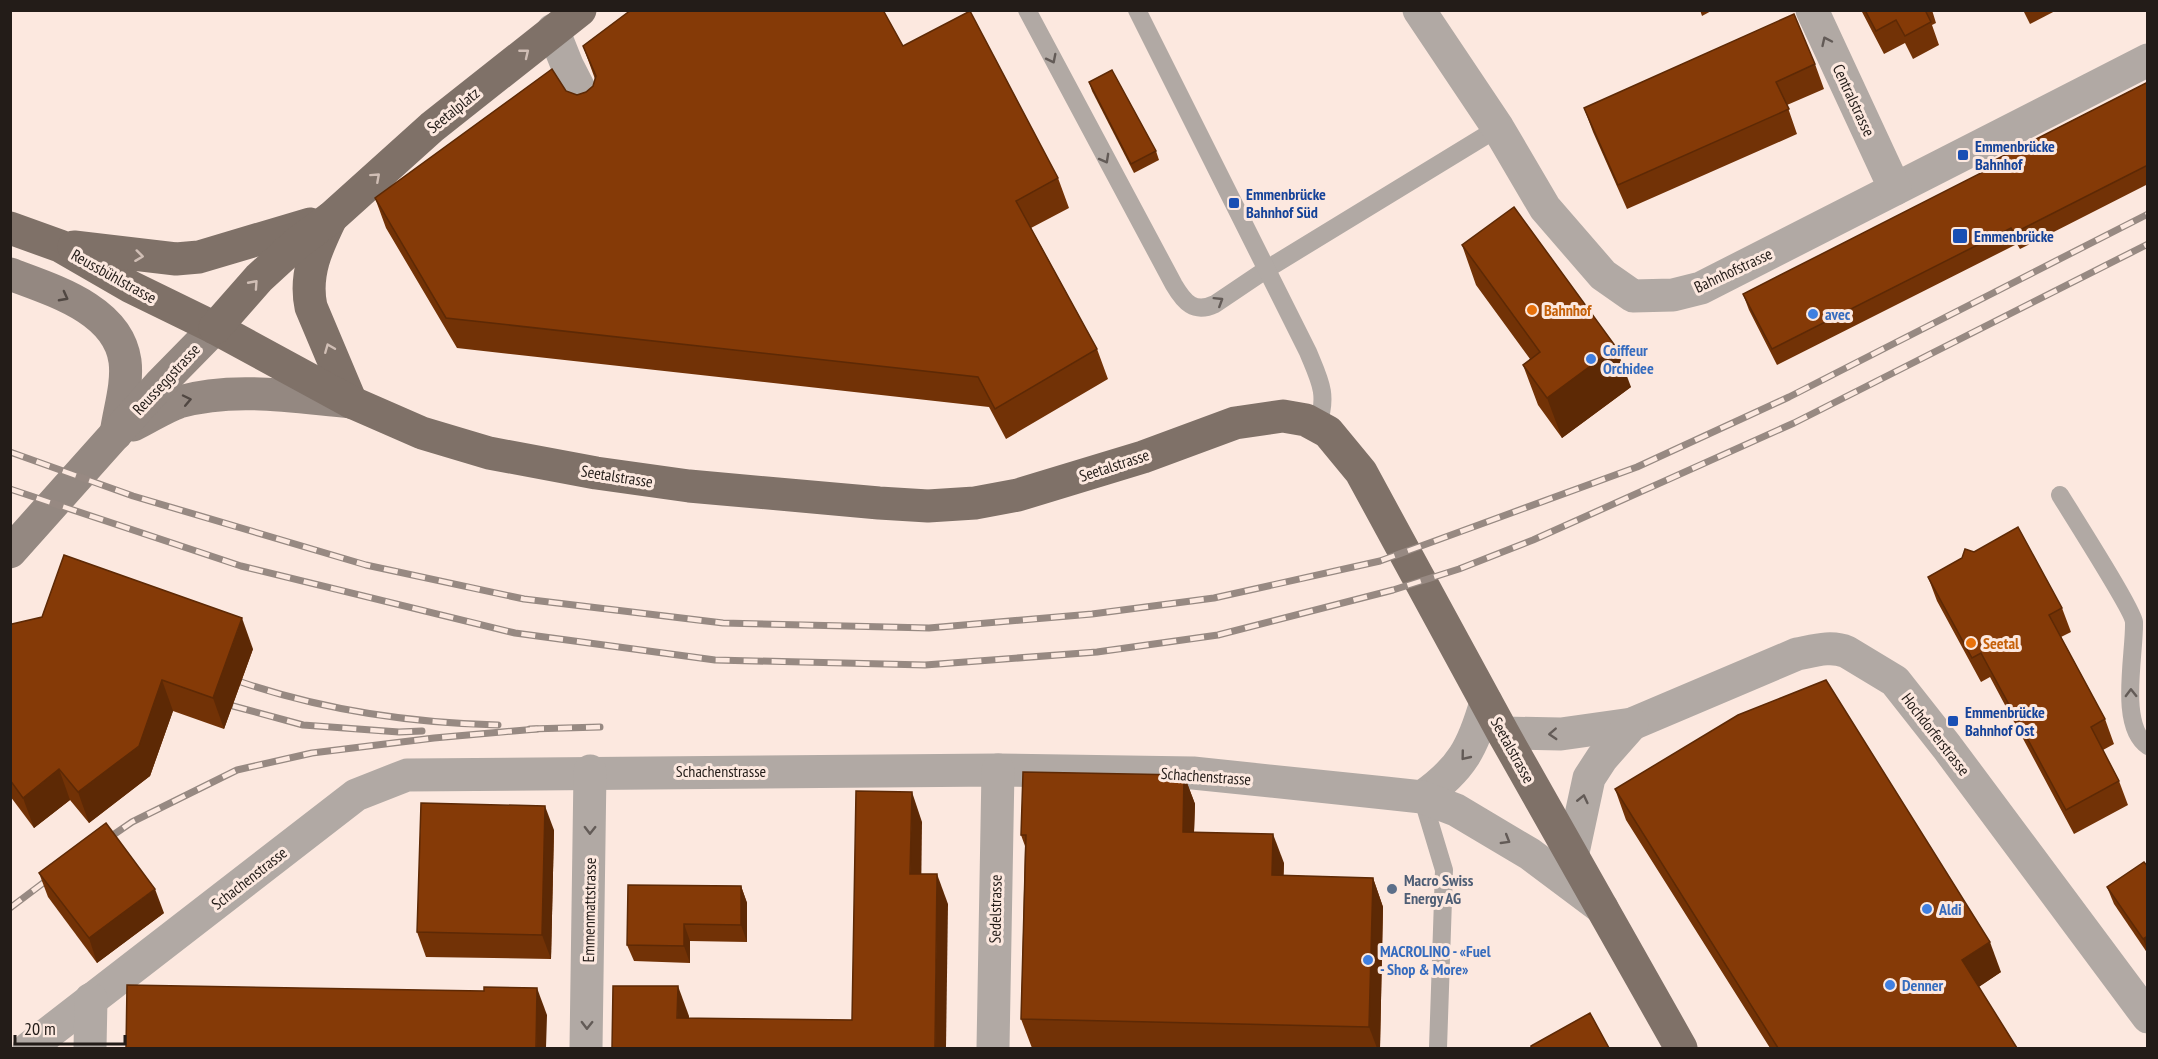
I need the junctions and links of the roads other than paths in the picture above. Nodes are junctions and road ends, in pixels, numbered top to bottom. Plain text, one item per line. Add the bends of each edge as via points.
1 (579, 10) edge
2 (1027, 10) edge
3 (1137, 10) edge
4 (1419, 10) edge
5 (1812, 10) edge
6 (554, 30) junction
7 (2148, 60) edge
8 (588, 106) edge
9 (1498, 128) junction
10 (1895, 189) junction
11 (332, 217) junction
12 (10, 228) edge
13 (60, 246) junction
14 (1267, 269) junction
15 (10, 274) edge
16 (215, 328) junction
17 (351, 402) junction
18 (1318, 424) junction
19 (116, 434) junction
20 (2060, 495) dead end
21 (10, 552) edge
22 (2141, 616) edge
23 (1486, 702) junction
24 (1632, 724) junction
25 (1503, 733) junction
26 (2148, 746) edge
27 (998, 770) junction
28 (590, 771) junction
29 (1422, 797) junction
30 (1572, 857) junction
31 (1602, 909) junction
32 (123, 995) dead end
33 (91, 999) junction
34 (2148, 1017) edge
35 (29, 1048) edge
36 (90, 1048) edge
37 (586, 1048) edge
38 (993, 1048) edge
39 (1438, 1048) edge
40 (1681, 1048) edge

1 - 6 main road, Seetalplatz
2 -> 14 lane via 1185,303 1208,308
3 - 14 lane
4 - 9 street, Bahnhofstrasse
10 -> 5 street, Centralstrasse
6 - 8 street
11 -> 6 main road, Seetalplatz via 432,127
7 - 10 street, Bahnhofstrasse
9 - 10 street, Bahnhofstrasse via 1545,208 1603,275 1633,296 1673,295 1701,288
9 - 14 lane
13 -> 11 main road via 176,259 199,257
16 -> 11 main road, Reusseggstrasse via 259,278
17 -> 11 main road via 309,295 313,260
12 - 13 main road, Reussbühlstrasse
13 - 16 main road, Reussbühlstrasse via 131,287
14 - 18 lane via 1319,376 1325,403
15 -> 19 main road via 53,291 109,325 125,362
16 - 17 main road, Seetalstrasse
16 - 19 main road, Reusseggstrasse
17 - 18 main road, Seetalstrasse via 454,444 596,473 689,486 928,506 1018,495 1143,457 1235,423 1283,416
19 -> 17 main road via 177,403 215,394
18 - 23 main road, Seetalstrasse via 1361,472
19 - 21 main road, Reusseggstrasse
20 - 22 lane
26 -> 22 lane via 2134,730 2130,694
23 - 25 main road, Seetalstrasse
23 -> 29 street via 1471,748 1443,783
24 -> 25 street, Hochdorferstrasse via 1561,734
30 -> 24 street, Hochdorferstrasse via 1589,778
24 - 34 street, Hochdorferstrasse via 1797,654 1839,649 1866,662 1895,681
25 - 30 main road, Seetalstrasse
27 - 28 street, Schachenstrasse
27 - 29 street, Schachenstrasse via 1193,773
27 - 38 street, Sedelstrasse
28 - 33 street, Schachenstrasse via 407,775 356,795
28 -> 37 street, Emmenmattstrasse
29 -> 31 street, Schachenstrasse via 1456,810 1530,854
29 - 39 lane via 1444,870
30 - 31 main road, Seetalstrasse
31 - 40 main road, Seetalstrasse
32 - 33 lane
33 - 35 street, Schachenstrasse
33 - 36 street

